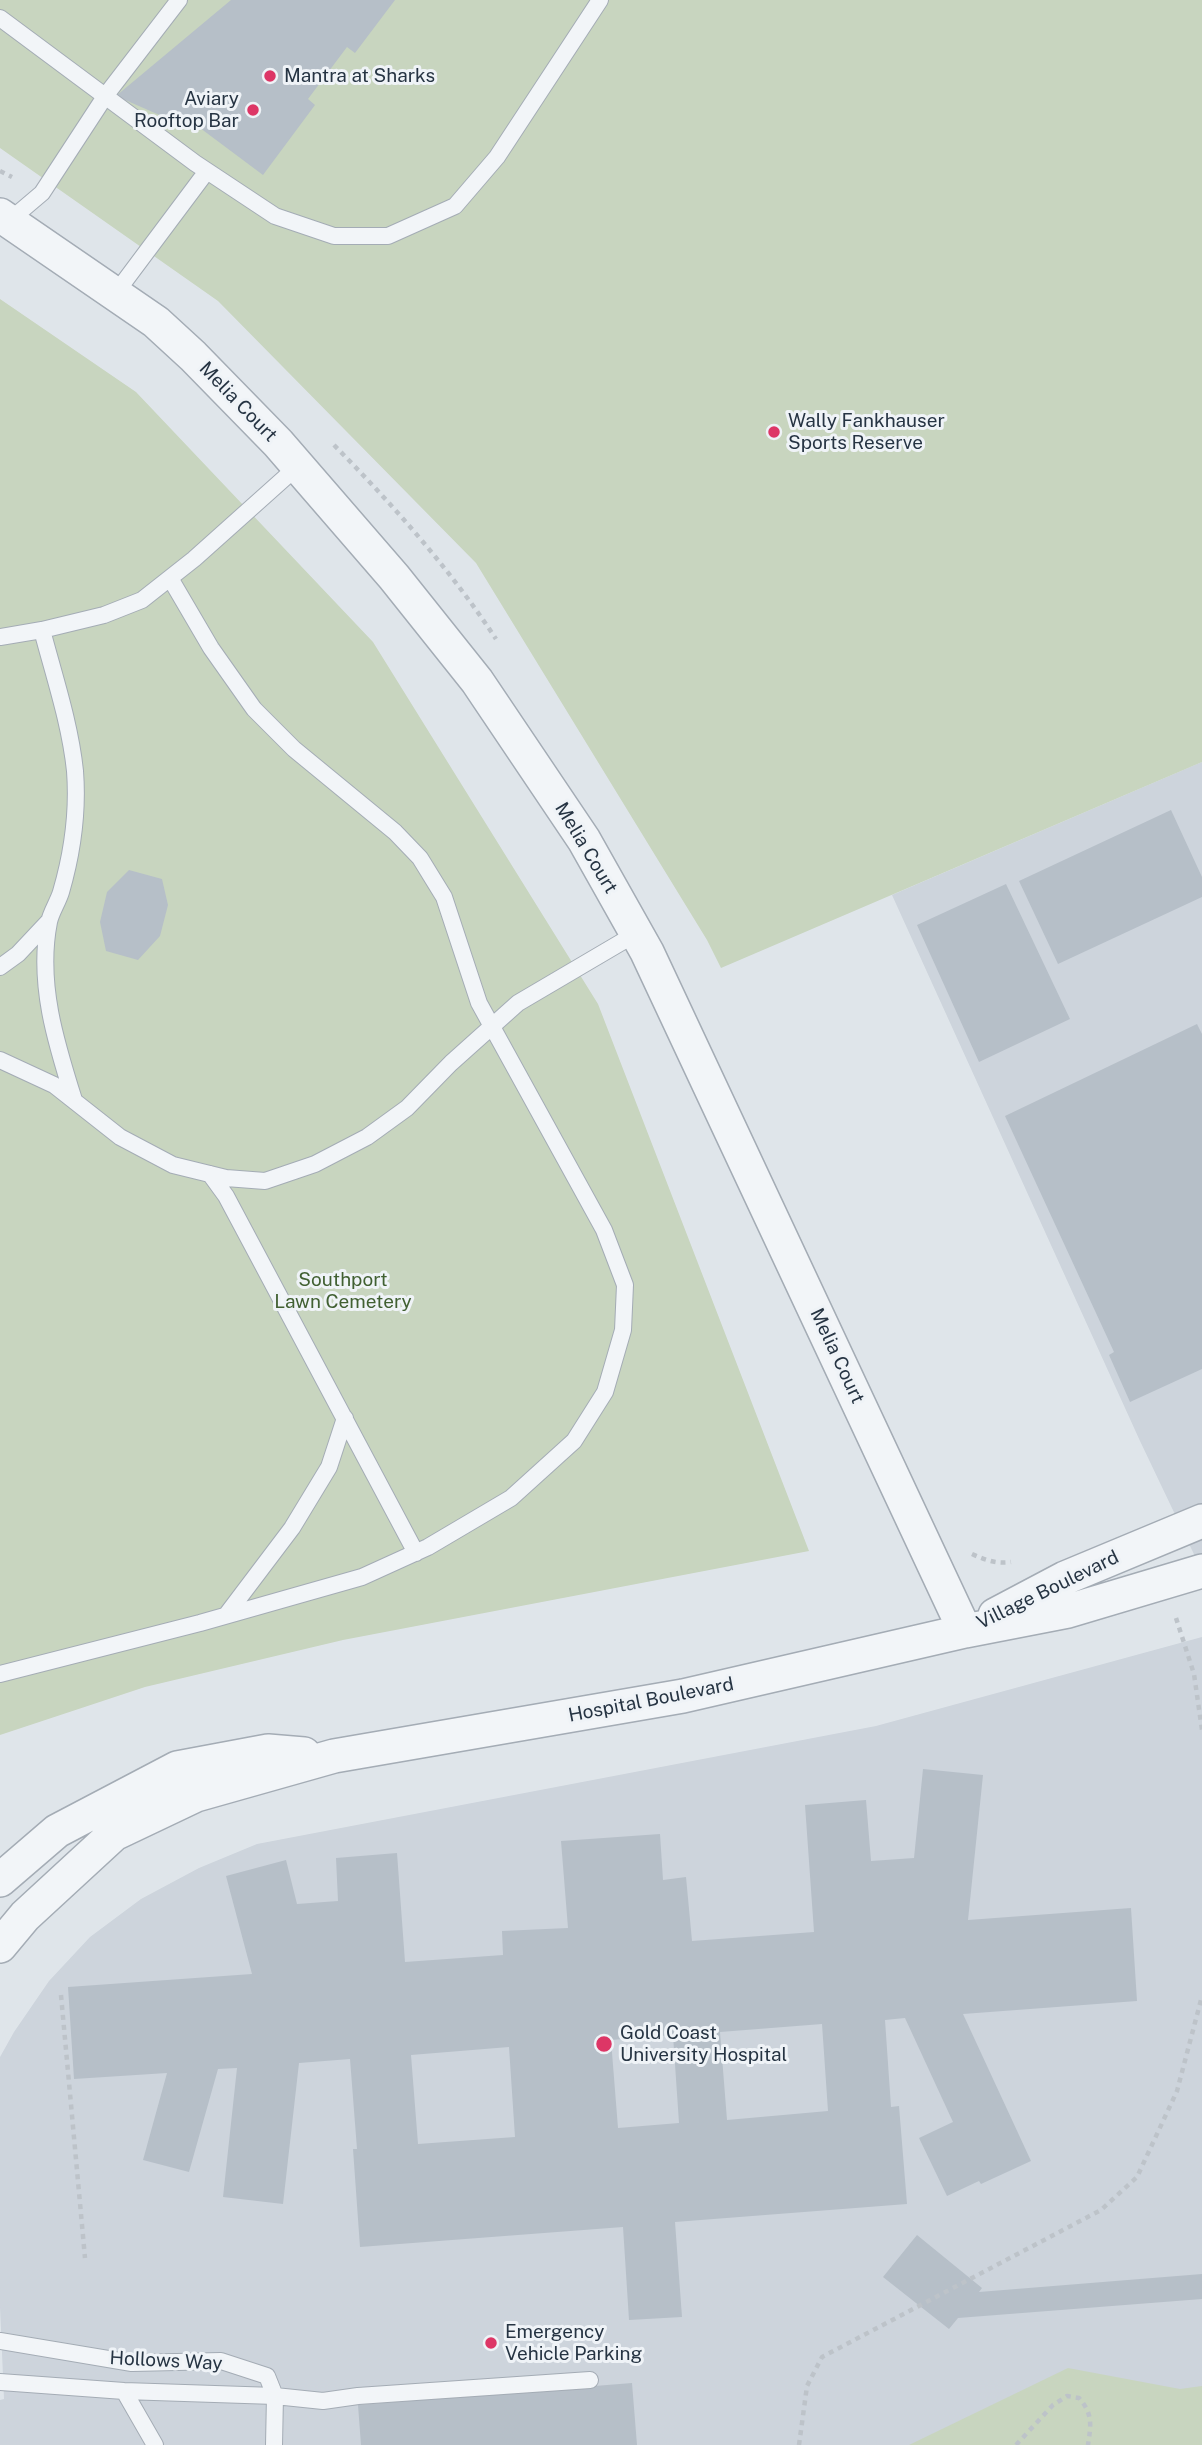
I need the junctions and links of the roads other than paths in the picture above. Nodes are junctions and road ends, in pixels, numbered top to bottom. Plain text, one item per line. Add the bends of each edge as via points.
1 (179, 0) edge
2 (600, 0) edge
3 (0, 18) edge
4 (106, 95) junction
5 (207, 171) junction
6 (5, 218) edge
7 (115, 294) junction
8 (298, 466) junction
9 (170, 578) junction
10 (42, 630) junction
11 (0, 637) edge
12 (49, 921) junction
13 (636, 933) junction
14 (0, 967) edge
15 (491, 1026) junction
16 (0, 1060) edge
17 (74, 1100) junction
18 (210, 1174) junction
19 (345, 1418) junction
20 (1202, 1521) edge
21 (416, 1553) junction
22 (1202, 1571) edge
23 (227, 1614) junction
24 (965, 1631) junction
25 (0, 1674) edge
26 (334, 1756) junction
27 (0, 1880) edge
28 (0, 1946) edge
29 (0, 2341) edge
30 (590, 2380) dead end
31 (0, 2382) edge
32 (124, 2390) junction
33 (275, 2396) junction
34 (155, 2445) edge
35 (274, 2445) edge

1 - 4 lane
2 - 5 lane via 497,158 455,206 388,236 334,236 275,216
3 - 4 lane
4 - 5 lane
4 - 6 lane via 42,193
5 - 7 lane
6 - 7 street, Melia Court
7 - 8 street, Melia Court via 156,322 193,356
8 - 9 lane
8 - 13 street, Melia Court via 477,681 584,840
9 - 10 lane via 130,605
9 - 15 lane via 211,649 254,709 419,858 444,897
10 - 11 lane
10 - 12 lane via 75,771 73,834 61,893
12 - 14 lane
12 - 17 lane via 44,976
13 - 15 lane via 518,1003
13 - 24 street, Melia Court
15 - 18 lane via 407,1108 367,1137 315,1164 265,1181
15 - 21 lane via 604,1230 625,1285 623,1330 605,1392 573,1441 511,1498
16 - 17 lane via 54,1085
17 - 18 lane via 120,1138 173,1165
18 - 19 lane
19 - 21 lane
19 - 23 lane via 329,1466 292,1528
20 - 24 street, Village Boulevard via 1065,1578
21 - 23 lane via 362,1577
22 - 24 street, Village Boulevard via 1068,1611
23 - 25 lane
24 - 26 street, Hospital Boulevard via 683,1696
26 - 27 street, Hospital Boulevard via 268,1751 177,1768 57,1831
26 - 28 street, Hospital Boulevard via 196,1795 114,1834 25,1916
29 - 33 lane, Hollows Way via 132,2363 221,2361 267,2376
30 - 33 lane via 323,2401
31 - 32 lane, Hollows Way
32 - 33 lane, Hollows Way
32 - 34 lane, Hollows Way
33 - 35 lane

